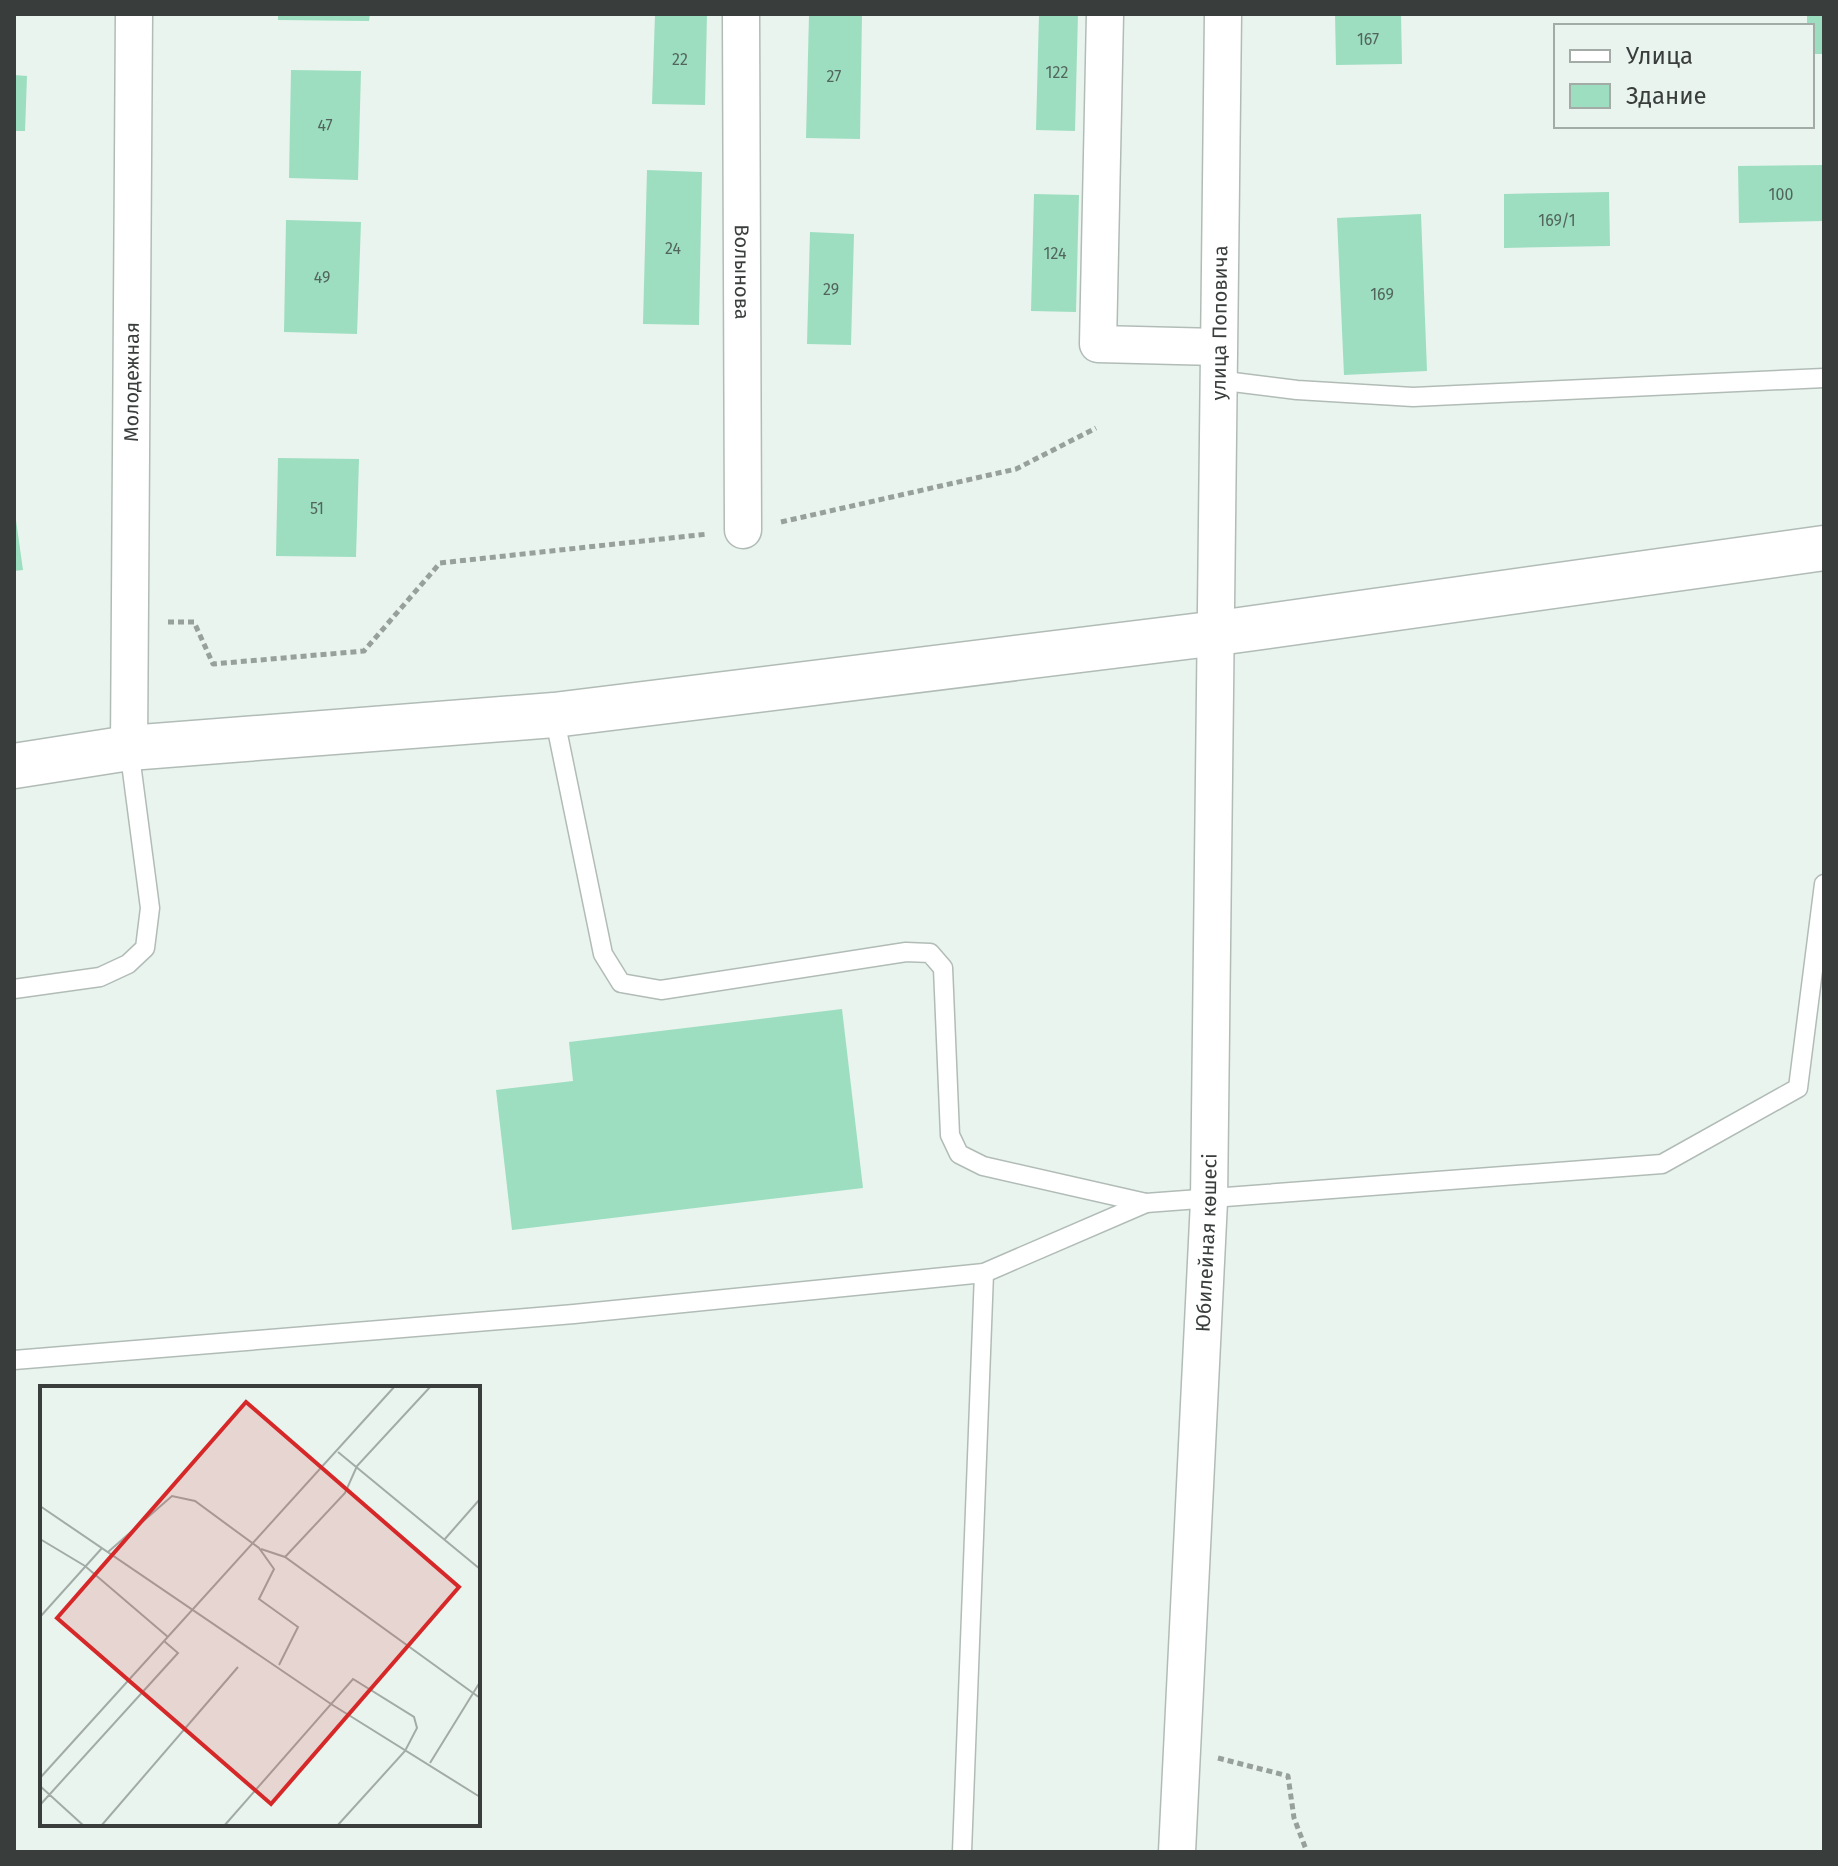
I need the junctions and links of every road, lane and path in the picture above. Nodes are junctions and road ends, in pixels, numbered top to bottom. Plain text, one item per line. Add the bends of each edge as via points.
1 (134, 14) edge
2 (741, 14) edge
3 (1105, 14) edge
4 (1223, 14) edge
5 (1217, 364) junction
6 (1824, 378) edge
7 (1096, 428) dead end
8 (743, 530) junction
9 (1824, 548) edge
10 (131, 622) junction
11 (1218, 633) junction
12 (554, 715) junction
13 (129, 748) junction
14 (14, 766) edge
15 (1824, 884) edge
16 (14, 989) edge
17 (1209, 1201) junction
18 (1146, 1203) junction
19 (984, 1273) junction
20 (14, 1360) edge
21 (1182, 1750) junction
22 (962, 1852) edge
23 (1177, 1852) edge
24 (1307, 1852) edge

1 - 10 street, Молодежная
2 - 8 street, Волынова
3 - 5 street via 1098,344
4 - 5 street, улица Поповича
5 - 6 lane via 1297,390 1413,397
5 - 11 street, улица Поповича
7 - 8 path via 1016,469
8 - 10 path via 440,563 364,651 213,664 194,622
9 - 11 highway
10 - 13 street, Молодежная
11 - 12 highway
11 - 17 street, Юбилейная көшесі
12 - 13 highway
12 - 18 lane via 603,954 621,983 661,990 906,952 930,953 943,968 950,1135 959,1154 983,1166
13 - 14 highway
13 - 16 lane via 150,908 145,948 128,964 100,977
15 - 17 lane via 1798,1088 1662,1164
17 - 18 lane
17 - 21 street, Юбилейная көшесі
18 - 19 lane
19 - 20 lane via 574,1314
19 - 22 lane
21 - 23 street, Юбилейная көшесі
21 - 24 path via 1288,1776 1294,1818

